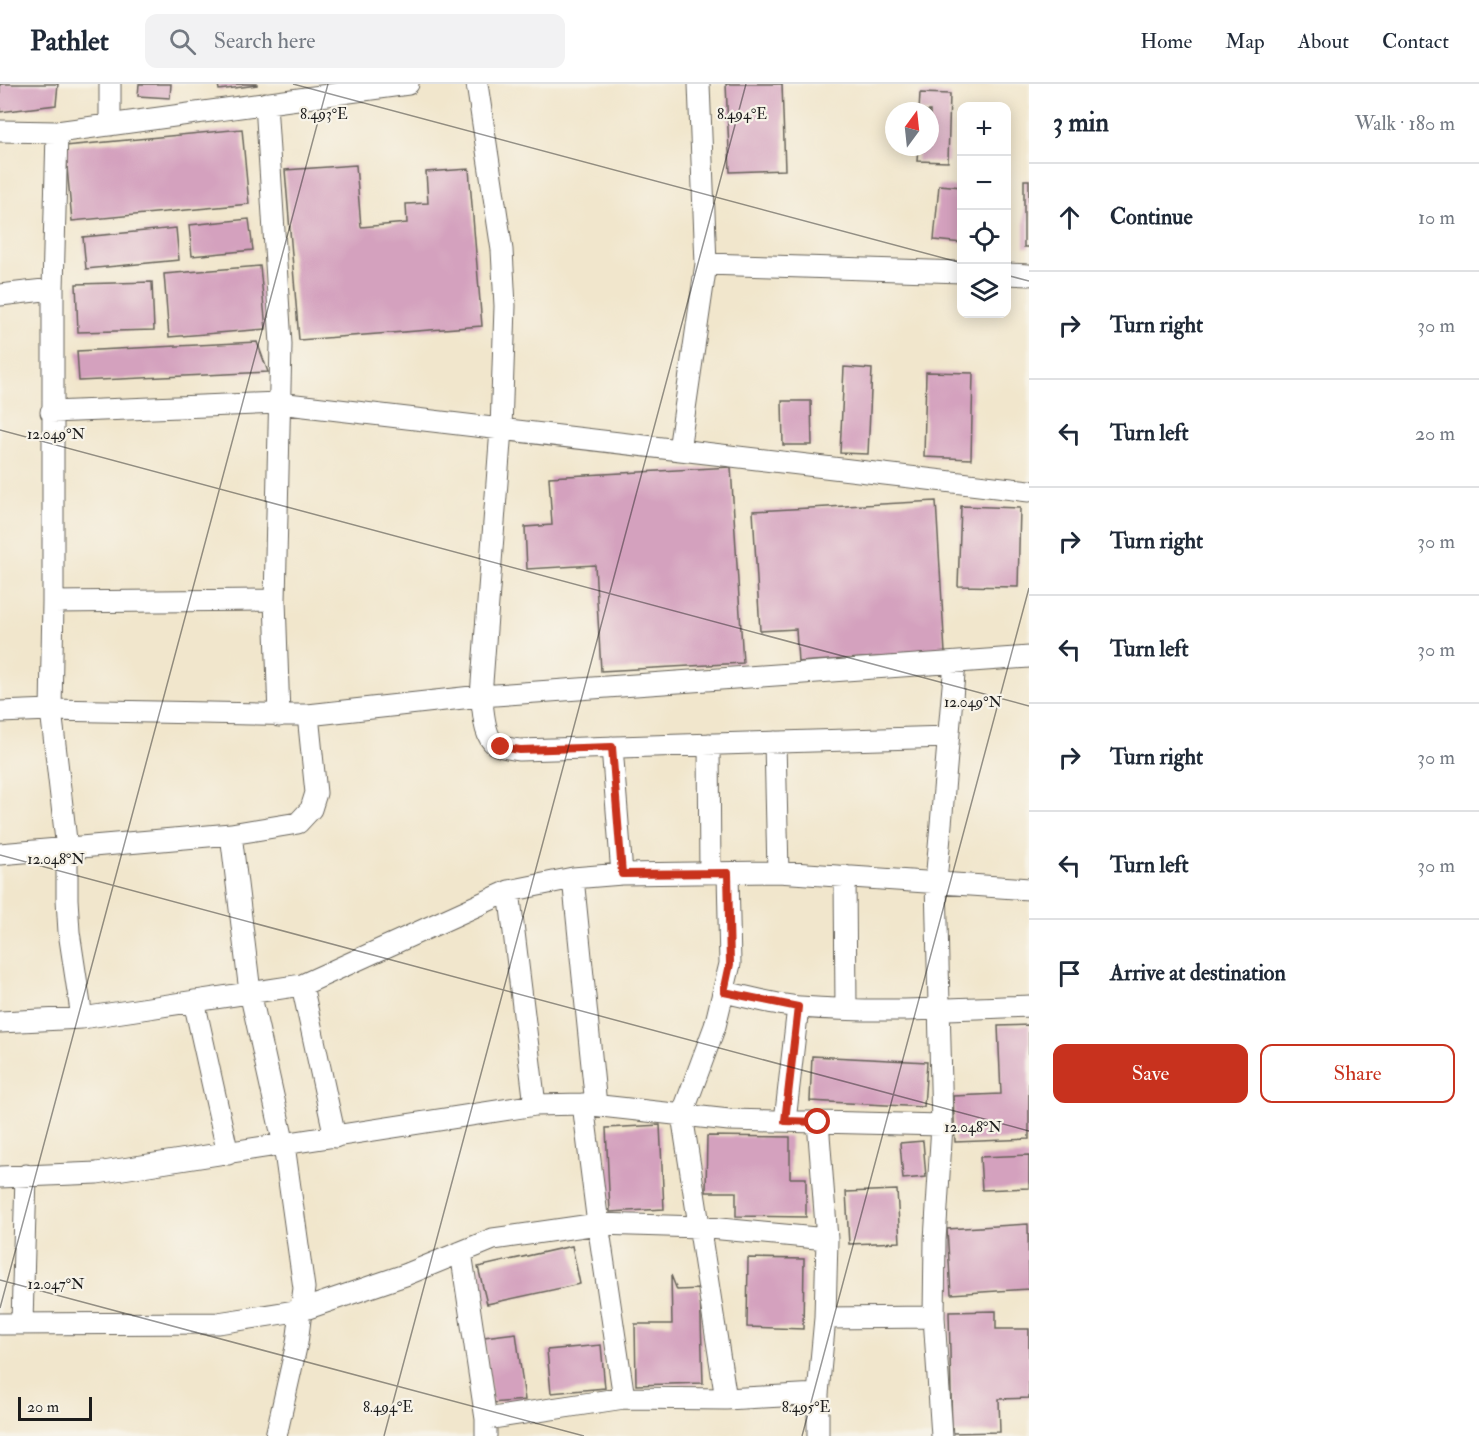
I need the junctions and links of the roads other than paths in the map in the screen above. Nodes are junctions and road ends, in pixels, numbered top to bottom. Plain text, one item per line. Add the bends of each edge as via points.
1 (110, 84) edge
2 (408, 84) edge
3 (477, 84) edge
4 (699, 84) edge
5 (266, 103) junction
6 (110, 125) junction
7 (0, 131) edge
8 (57, 132) junction
9 (706, 264) junction
10 (957, 272) edge
11 (1011, 274) edge
12 (1029, 275) edge
13 (53, 289) junction
14 (0, 295) edge
15 (279, 403) junction
16 (51, 412) junction
17 (501, 429) junction
18 (679, 450) junction
19 (1029, 491) edge
20 (275, 600) junction
21 (53, 602) junction
22 (1029, 657) edge
23 (954, 663) junction
24 (481, 696) junction
25 (51, 710) junction
26 (0, 712) edge
27 (308, 715) junction
28 (279, 716) junction
29 (948, 737) junction
30 (775, 742) junction
31 (709, 744) junction
32 (612, 747) junction
33 (231, 834) junction
34 (67, 849) junction
35 (0, 854) edge
36 (778, 872) junction
37 (719, 873) junction
38 (622, 874) junction
39 (845, 876) junction
40 (573, 878) junction
41 (936, 882) junction
42 (1029, 889) edge
43 (509, 891) junction
44 (302, 985) junction
45 (250, 992) junction
46 (724, 992) junction
47 (194, 1001) junction
48 (1029, 1006) edge
49 (798, 1007) junction
50 (846, 1009) junction
51 (939, 1010) junction
52 (82, 1018) junction
53 (0, 1022) edge
54 (536, 1105) junction
55 (590, 1105) junction
56 (682, 1115) junction
57 (785, 1121) junction
58 (818, 1122) junction
59 (942, 1125) junction
60 (335, 1137) junction
61 (284, 1145) junction
62 (228, 1154) junction
63 (26, 1175) junction
64 (0, 1177) edge
65 (598, 1224) junction
66 (700, 1227) junction
67 (827, 1239) junction
68 (461, 1252) junction
69 (302, 1310) junction
70 (934, 1317) junction
71 (825, 1318) junction
72 (22, 1323) junction
73 (0, 1324) edge
74 (818, 1394) junction
75 (624, 1398) junction
76 (726, 1399) junction
77 (486, 1428) edge
78 (276, 1436) edge
79 (818, 1436) edge
80 (942, 1436) edge

1 - 6 street
2 - 5 street
3 - 17 street via 502,250 505,306
4 - 9 street
5 - 6 street
5 - 15 street via 281,344
6 - 8 street
7 - 8 street
8 - 13 street
9 - 10 street
9 - 18 street
11 - 12 street
13 - 14 street
13 - 16 street
15 - 16 street
15 - 17 street
15 - 20 street
16 - 21 street
17 - 18 street
17 - 24 street
18 - 19 street
20 - 21 street
20 - 28 street
21 - 25 street
22 - 23 street
23 - 24 street
23 - 29 street
24 - 27 street
24 - 32 street via 488,734 501,747
25 - 26 street
25 - 28 street
25 - 34 street
27 - 28 street
27 - 33 street via 316,792 311,809 298,822
29 - 30 street
29 - 41 street
30 - 31 street
30 - 36 street
31 - 32 street
31 - 37 street
32 - 38 street
33 - 34 street
33 - 45 street
34 - 35 street
34 - 52 street via 69,932
36 - 37 street
36 - 39 street
37 - 38 street
37 - 46 street via 730,964
38 - 40 street
39 - 41 street
39 - 50 street
40 - 43 street
40 - 55 street
41 - 42 street
41 - 51 street
43 - 44 street
43 - 54 street
44 - 45 street
44 - 60 street
45 - 47 street
45 - 61 street
46 - 49 street
46 - 56 street
47 - 52 street
47 - 62 street
48 - 51 street
49 - 50 street
49 - 57 street
50 - 51 street
51 - 59 street
52 - 53 street
54 - 55 street
54 - 60 street
55 - 56 street
55 - 65 street
56 - 57 street
56 - 66 street
57 - 58 street
58 - 59 street
58 - 67 street
59 - 70 street
60 - 61 street
61 - 62 street
61 - 69 street via 304,1288
62 - 63 street via 97,1173
63 - 64 street
63 - 72 street
65 - 66 street
65 - 68 street via 493,1239
65 - 75 street
66 - 67 street
66 - 76 street
67 - 71 street
68 - 69 street
68 - 77 street
69 - 72 street via 218,1323
69 - 78 street
70 - 71 street
70 - 80 street
71 - 74 street
72 - 73 street
74 - 76 street
74 - 79 street
75 - 76 street
75 - 77 street

